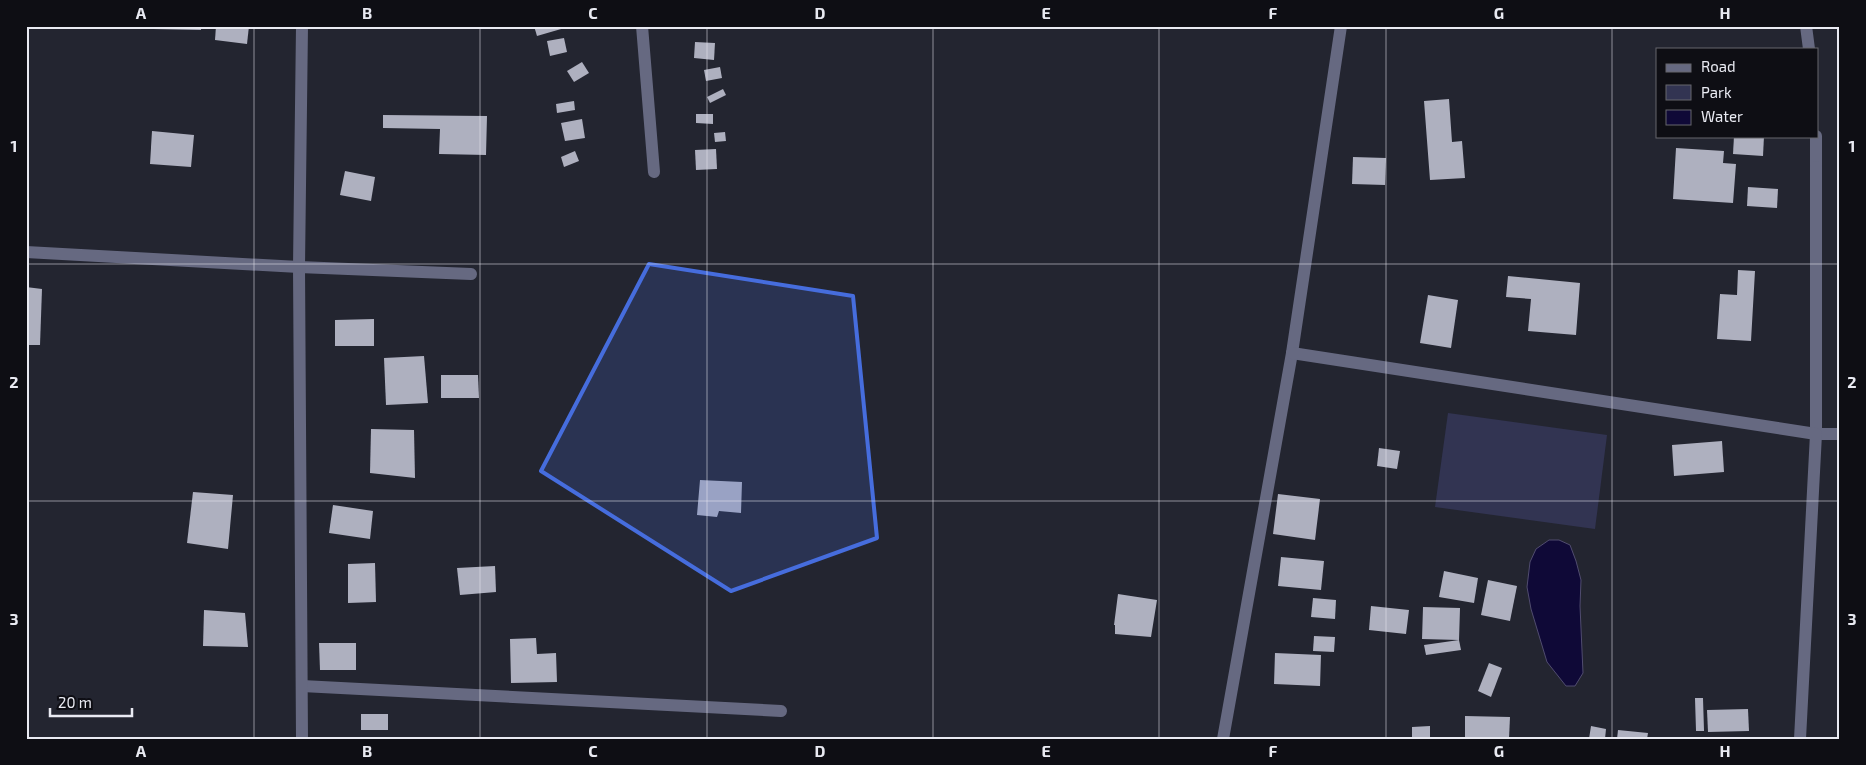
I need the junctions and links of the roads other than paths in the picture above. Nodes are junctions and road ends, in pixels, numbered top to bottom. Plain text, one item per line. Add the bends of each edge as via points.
1 (302, 26) edge
2 (642, 26) edge
3 (1342, 26) edge
4 (1806, 26) edge
5 (1809, 48) edge
6 (1816, 138) edge
7 (654, 172) dead end
8 (26, 252) edge
9 (299, 267) junction
10 (471, 274) dead end
11 (1292, 353) junction
12 (1816, 434) junction
13 (1840, 434) edge
14 (302, 686) junction
15 (781, 711) dead end
16 (302, 739) edge
17 (1223, 739) edge
18 (1800, 739) edge

1 - 9 street
2 - 7 street
3 - 11 street
4 - 5 street
6 - 12 street
8 - 9 street
9 - 10 street
9 - 14 street
11 - 12 street
11 - 17 street
12 - 13 street
12 - 18 street
14 - 15 street
14 - 16 street

